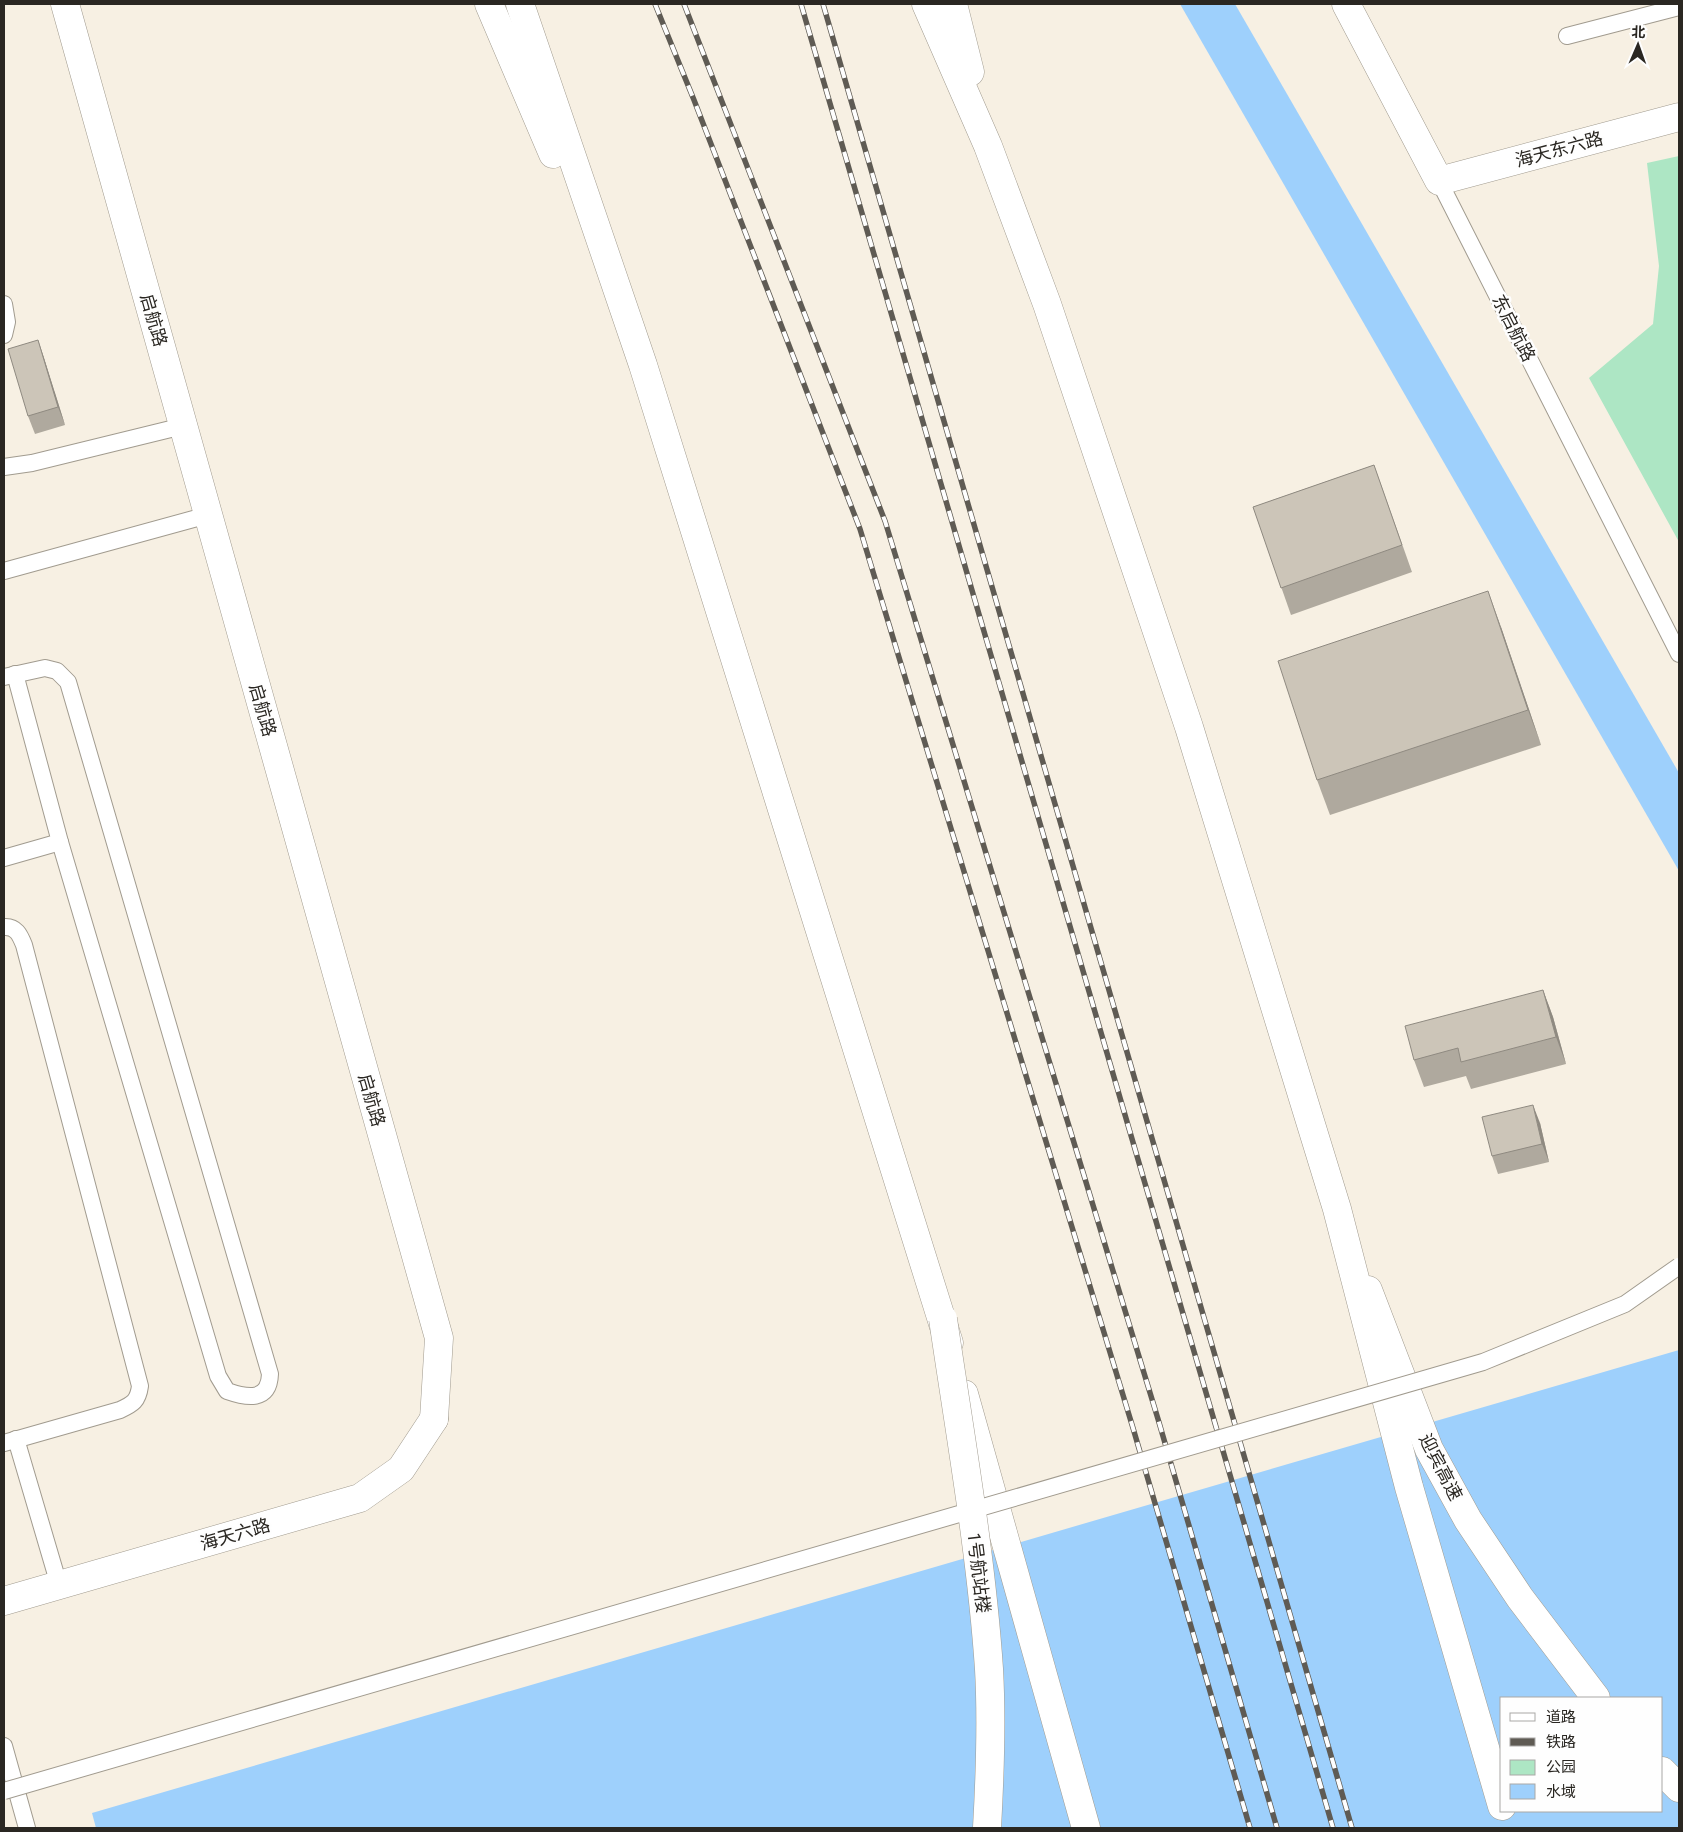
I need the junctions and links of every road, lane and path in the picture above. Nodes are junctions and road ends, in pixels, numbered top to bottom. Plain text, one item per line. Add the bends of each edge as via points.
1 (65, 4) edge
2 (490, 4) edge
3 (520, 4) edge
4 (926, 4) edge
5 (953, 4) edge
6 (1346, 4) edge
7 (1679, 7) edge
8 (1567, 36) dead end
9 (1679, 117) edge
10 (988, 146) junction
11 (1439, 181) junction
12 (4, 304) edge
13 (4, 335) edge
14 (643, 365) junction
15 (183, 426) junction
16 (4, 467) edge
17 (208, 515) junction
18 (4, 571) edge
19 (1679, 654) edge
20 (9, 675) edge
21 (60, 842) junction
22 (4, 858) edge
23 (4, 927) edge
24 (1337, 1209) junction
25 (1679, 1266) edge
26 (943, 1319) junction
27 (434, 1419) joint
28 (10, 1441) edge
29 (59, 1586) junction
30 (4, 1601) edge
31 (1595, 1697) edge
32 (4, 1746) edge
33 (1663, 1772) edge
34 (1679, 1788) edge
35 (4, 1791) edge
36 (1500, 1799) edge
37 (1503, 1812) edge
38 (27, 1828) edge
39 (987, 1828) edge
40 (1086, 1828) edge
41 (1508, 1828) edge

1 - 15 main road, 启航路
2 - 14 main road
3 - 14 main road
4 - 10 main road
5 - 10 main road
6 - 11 main road, 东启航路
7 - 8 lane
9 - 11 main road, 海天东六路
10 - 24 main road via 1047,304 1189,727
11 - 19 lane, 东启航路
12 - 13 lane via 7,322
14 - 26 main road
15 - 16 lane
15 - 17 main road, 启航路
17 - 18 lane
17 - 27 main road, 启航路 via 439,1338
20 - 21 lane
20 - 21 lane via 45,668 57,671 68,682 270,1374 267,1390 258,1395 244,1397 227,1391 218,1376
21 - 22 lane
23 - 28 lane via 20,934 24,945 140,1386 139,1397 120,1410
24 - 31 main road, 迎宾高速 via 1429,1449 1468,1520 1520,1598
24 - 36 main road via 1409,1487
25 - 35 lane, bridge via 1625,1304 1483,1362
26 - 39 main road, 1号航站楼, bridge via 982,1590 989,1670 991,1755
26 - 40 main road, bridge
27 - 29 main road, 海天六路 via 401,1469 360,1498
28 - 29 lane
29 - 30 main road, 海天六路
32 - 38 lane
33 - 34 main road
37 - 41 main road

